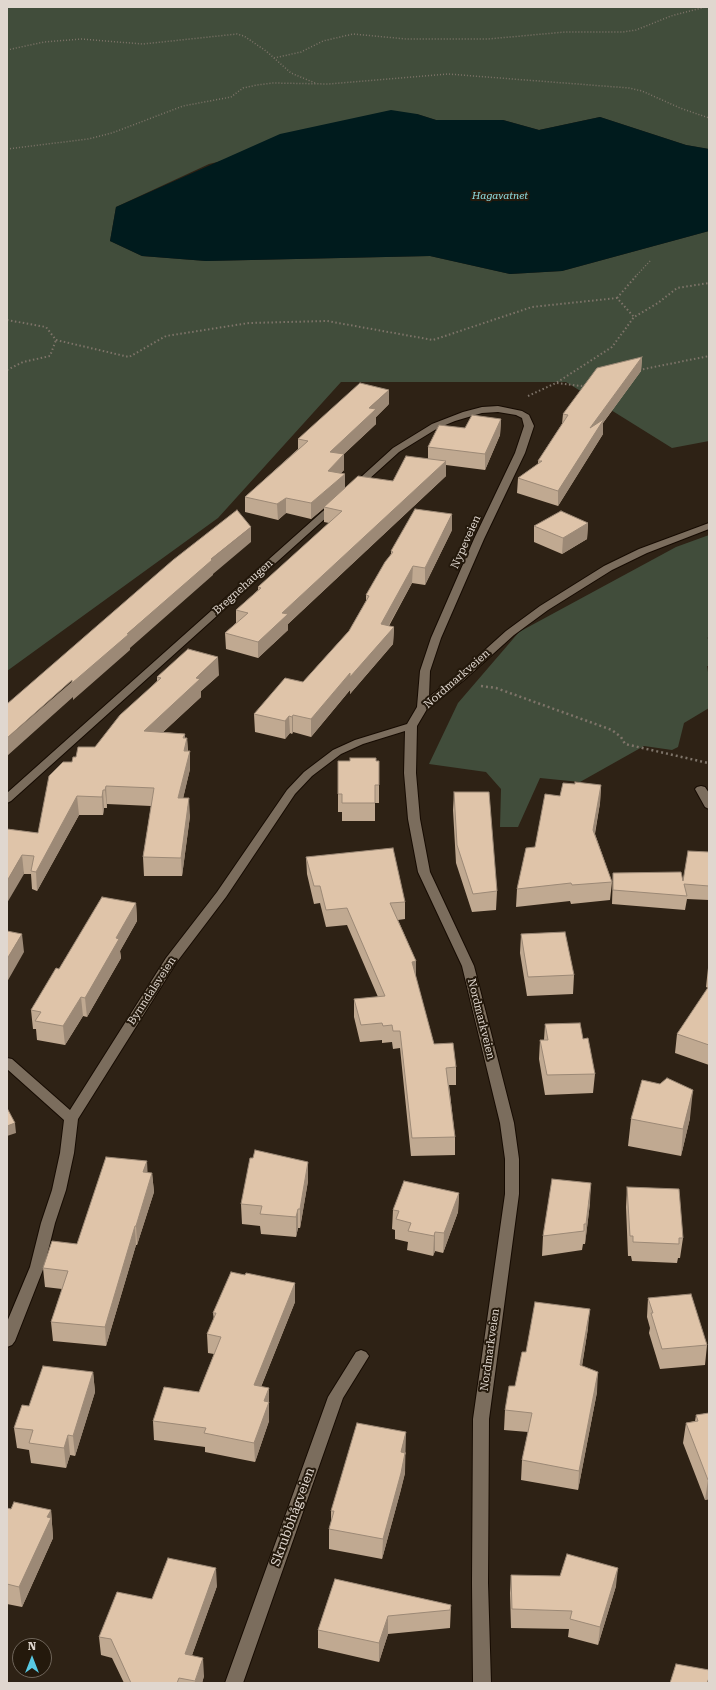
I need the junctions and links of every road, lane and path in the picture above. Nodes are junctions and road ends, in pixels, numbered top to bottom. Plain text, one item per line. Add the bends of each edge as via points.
1 (705, 7) edge
2 (7, 50) edge
3 (274, 58) junction
4 (315, 84) junction
5 (709, 118) edge
6 (7, 150) edge
7 (650, 260) dead end
8 (709, 283) edge
9 (617, 298) junction
10 (634, 317) junction
11 (7, 320) edge
12 (56, 340) junction
13 (709, 356) edge
14 (7, 370) edge
15 (636, 371) edge
16 (595, 382) edge
17 (556, 383) junction
18 (498, 409) junction
19 (709, 526) edge
20 (454, 682) junction
21 (423, 707) junction
22 (411, 726) junction
23 (708, 762) dead end
24 (701, 789) dead end
25 (7, 799) edge
26 (709, 805) edge
27 (7, 1062) edge
28 (71, 1119) junction
29 (7, 1341) edge
30 (361, 1356) dead end
31 (234, 1683) edge
32 (482, 1683) edge

1 - 3 path via 623,32 566,32 488,39 406,39 353,34 323,41 301,52
2 - 3 path via 44,42 102,40 143,44 237,34
3 - 4 path via 291,73
4 - 5 path via 448,74 582,83 642,91
4 - 6 path via 257,85 243,88 231,97 183,106 112,133 88,139
7 - 9 path
8 - 10 path via 677,288
9 - 10 path
9 - 12 path via 532,307 433,340 327,320 249,323 166,336 128,357
10 - 17 path via 612,347
11 - 12 path via 46,327
12 - 14 path via 50,356 23,362
13 - 15 path
16 - 17 path via 581,386
17 - 18 path
18 - 21 street, Nypeveien via 519,413 526,417 529,426 520,453 436,638 424,671
18 - 25 street, Bregnehaugen via 459,416 435,426 396,450
19 - 20 street, Nordmarkveien via 644,550 568,592 510,633
20 - 21 street, Nordmarkveien
20 - 23 path via 496,688 612,730 621,737 624,744
21 - 22 street, Nordmarkveien
22 - 28 street, Bynndalsveien via 336,752 308,774 291,792 222,894 171,961
22 - 32 street, Nordmarkveien via 410,773 414,819 424,872 468,966 507,1123 512,1159 512,1194 481,1419
24 - 26 street
27 - 28 street
28 - 29 street, Bynndalsveien via 59,1190 37,1267
30 - 31 street, Skrubbhågveien via 336,1397

